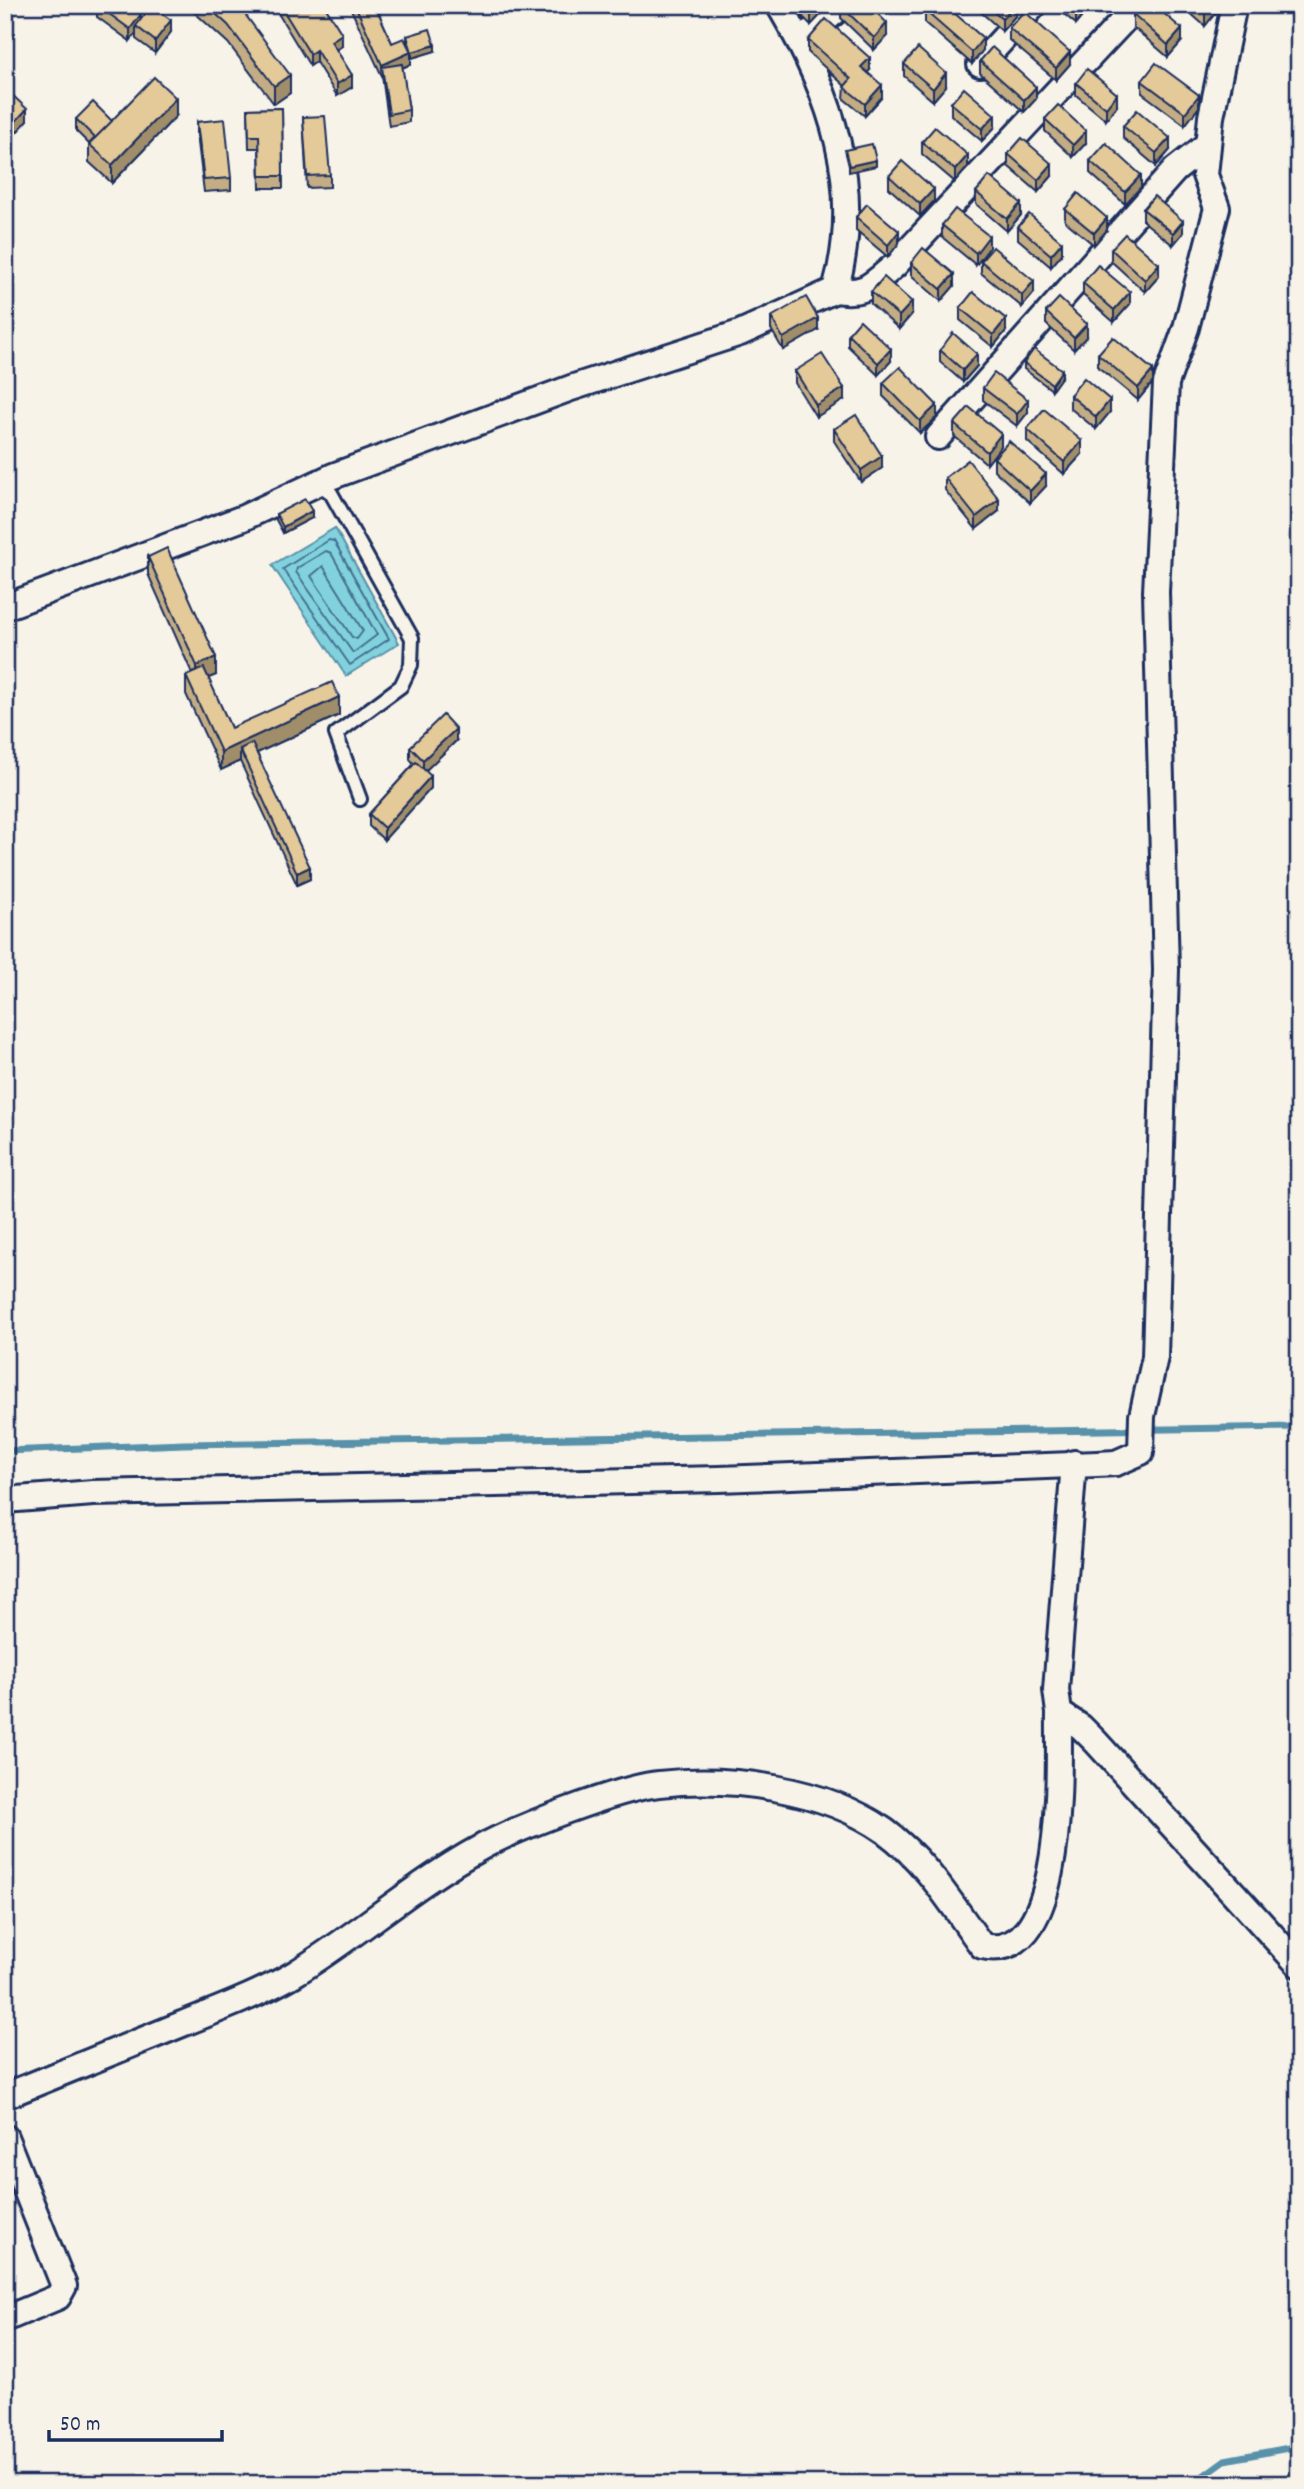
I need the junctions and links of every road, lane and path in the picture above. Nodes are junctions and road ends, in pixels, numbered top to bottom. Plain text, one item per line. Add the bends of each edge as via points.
1 (779, 5) edge
2 (844, 5) edge
3 (1034, 5) edge
4 (1138, 5) edge
5 (1234, 5) edge
6 (800, 41) junction
7 (980, 64) edge
8 (1208, 144) junction
9 (835, 290) junction
10 (937, 437) dead end
11 (317, 483) junction
12 (5, 607) edge
13 (360, 799) dead end
14 (1074, 1463) junction
15 (5, 1500) edge
16 (1059, 1713) junction
17 (1299, 1965) edge
18 (5, 2096) edge
19 (5, 2137) edge
20 (5, 2319) edge

1 - 6 street
2 - 6 street
3 - 7 street
4 - 9 street via 894,265 870,287 854,293
5 - 8 street
6 - 9 street via 837,133 848,201
8 - 10 street via 1175,170
8 - 14 street via 1205,175 1217,208 1186,328 1166,383 1156,592 1166,970 1156,1357 1143,1416 1141,1452 1116,1463
9 - 11 street via 729,337 571,388
11 - 12 street via 243,518
11 - 13 lane via 331,493 412,638 411,665 401,686 336,734
14 - 15 street via 719,1479 93,1493
14 - 16 street via 1056,1690
16 - 17 street via 1096,1742
16 - 18 street via 1052,1869 1032,1921 1022,1936 1003,1947 982,1946 919,1862 885,1831 851,1811 773,1787 658,1784 591,1804 482,1847 293,1975
19 - 20 street via 64,2286 58,2297

